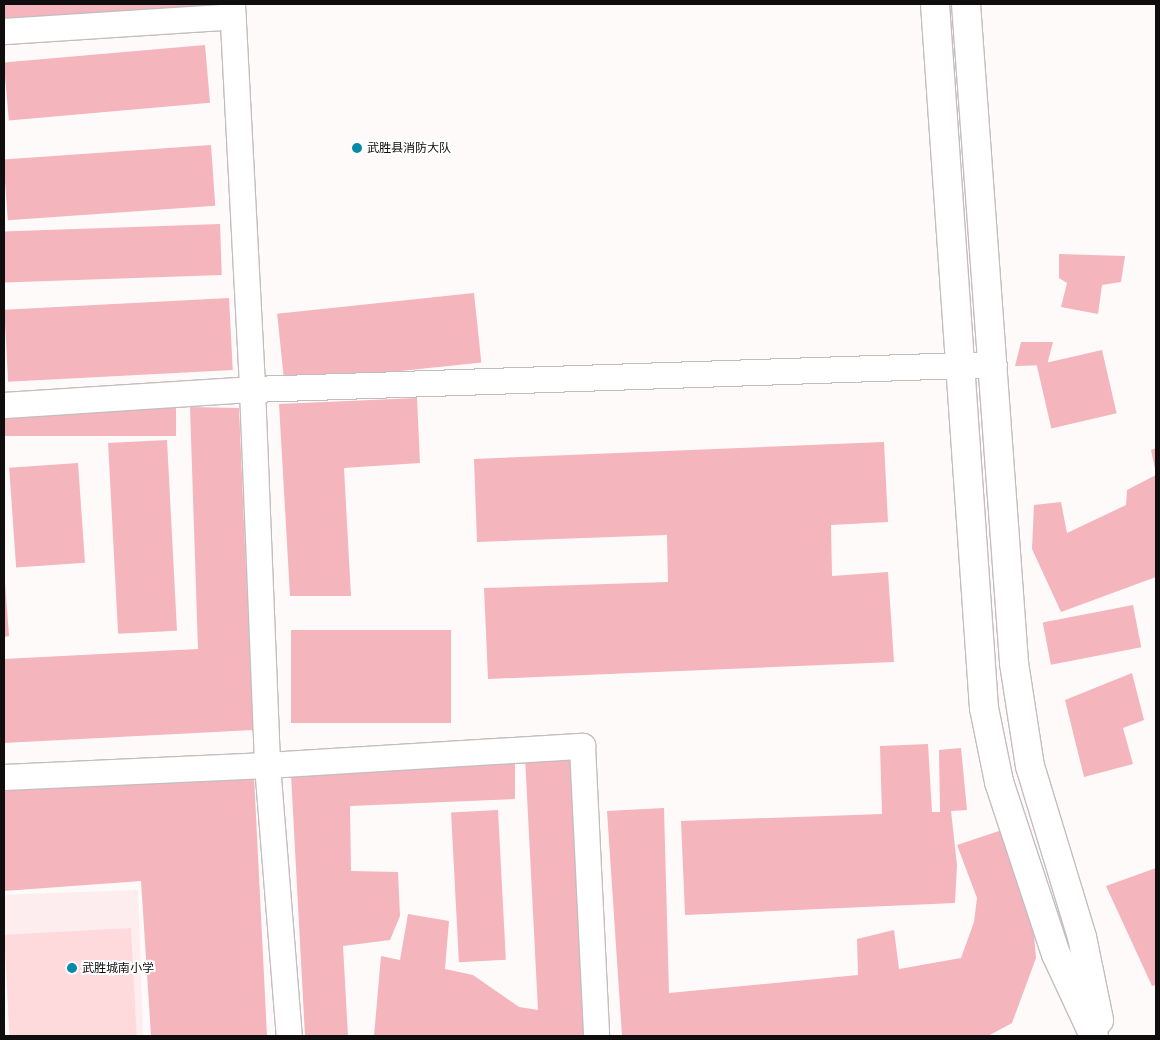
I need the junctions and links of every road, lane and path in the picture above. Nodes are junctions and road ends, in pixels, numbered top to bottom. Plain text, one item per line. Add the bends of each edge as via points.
1 (935, 4) edge
2 (966, 4) edge
3 (233, 10) edge
4 (4, 31) edge
5 (994, 364) junction
6 (960, 366) junction
7 (252, 389) junction
8 (4, 405) edge
9 (266, 765) junction
10 (4, 777) edge
11 (289, 1036) edge
12 (596, 1036) edge
13 (1094, 1036) edge
14 (1102, 1036) edge

1 - 6 main road
2 - 5 main road
3 - 4 street
3 - 7 street
5 - 6 street
5 - 14 main road via 1014,663 1030,766 1082,937
6 - 7 street
6 - 13 main road via 984,708 999,782 1056,954
7 - 8 street
7 - 9 street
9 - 10 street
9 - 11 street
9 - 12 street via 582,746

